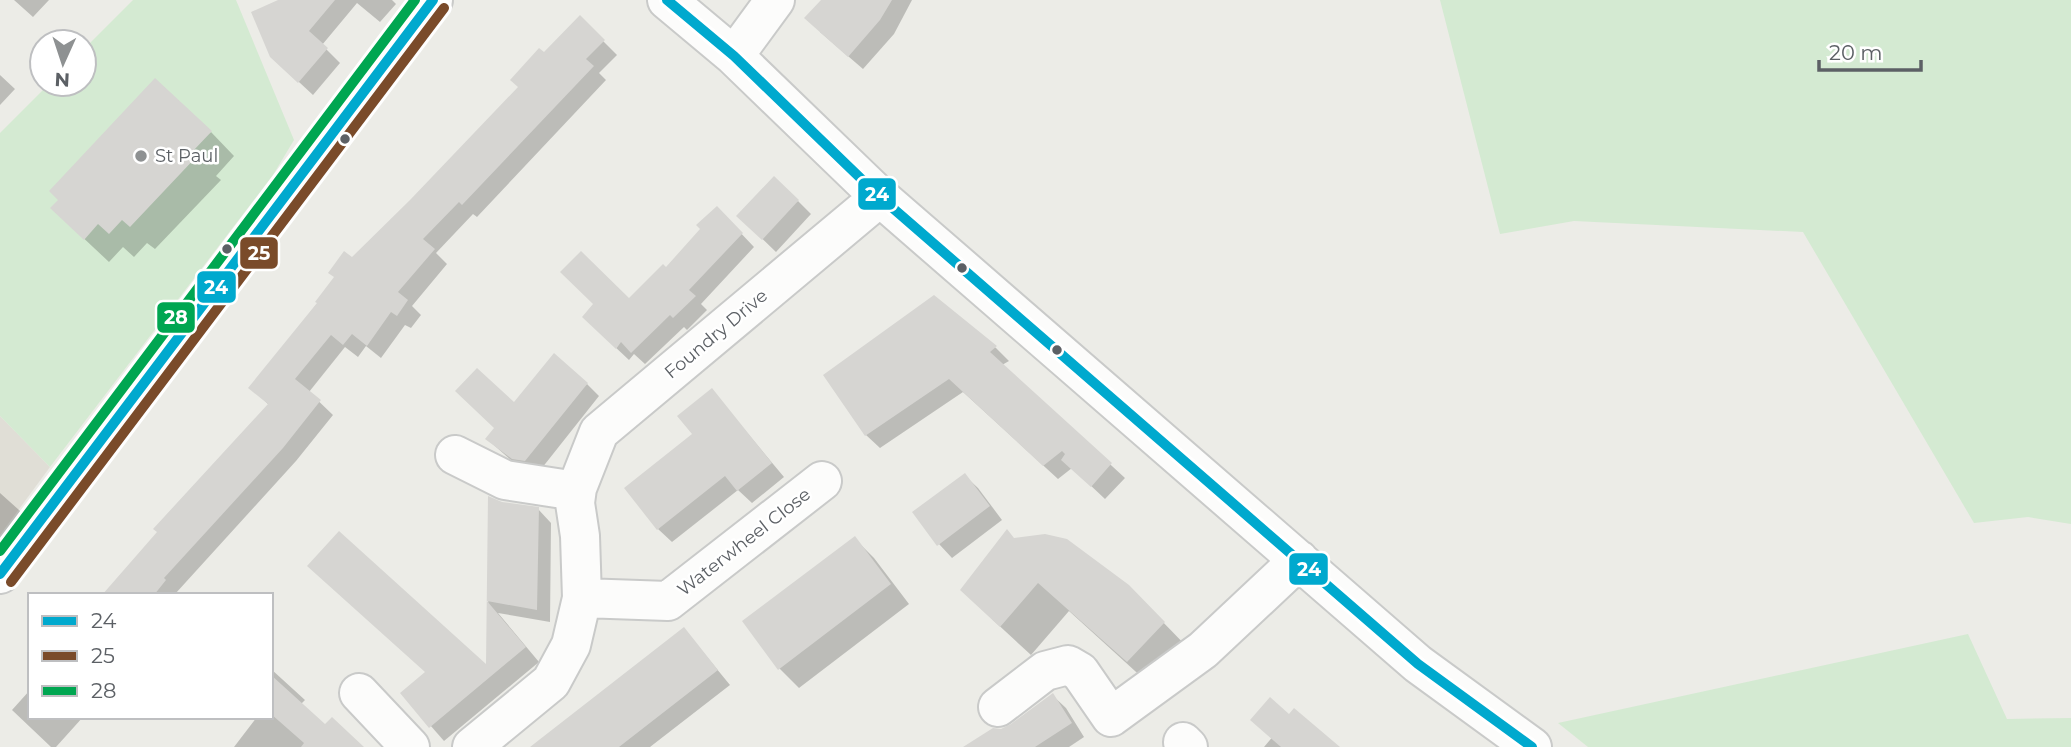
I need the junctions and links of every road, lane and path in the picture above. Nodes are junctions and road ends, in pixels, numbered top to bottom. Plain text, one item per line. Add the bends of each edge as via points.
1 (433, 0) edge
2 (667, 0) edge
3 (775, 0) edge
4 (734, 56) junction
5 (880, 197) junction
6 (455, 455) dead end
7 (822, 481) dead end
8 (577, 488) junction
9 (1299, 560) junction
10 (0, 574) edge
11 (582, 598) junction
12 (359, 693) dead end
13 (998, 707) dead end
14 (410, 747) edge
15 (472, 747) edge
16 (1532, 747) edge

1 - 10 street
2 - 4 street
3 - 4 street
4 - 5 street
5 - 8 street, Foundry Drive via 599,432
5 - 9 street
6 - 8 street via 505,480
7 - 11 street, Waterwheel Close via 668,601
8 - 11 street, Foundry Drive
9 - 13 street via 1203,650 1111,717 1080,672 1068,665 1045,671
9 - 16 street via 1418,664
11 - 15 street, Foundry Drive via 570,645 551,682
12 - 14 street

